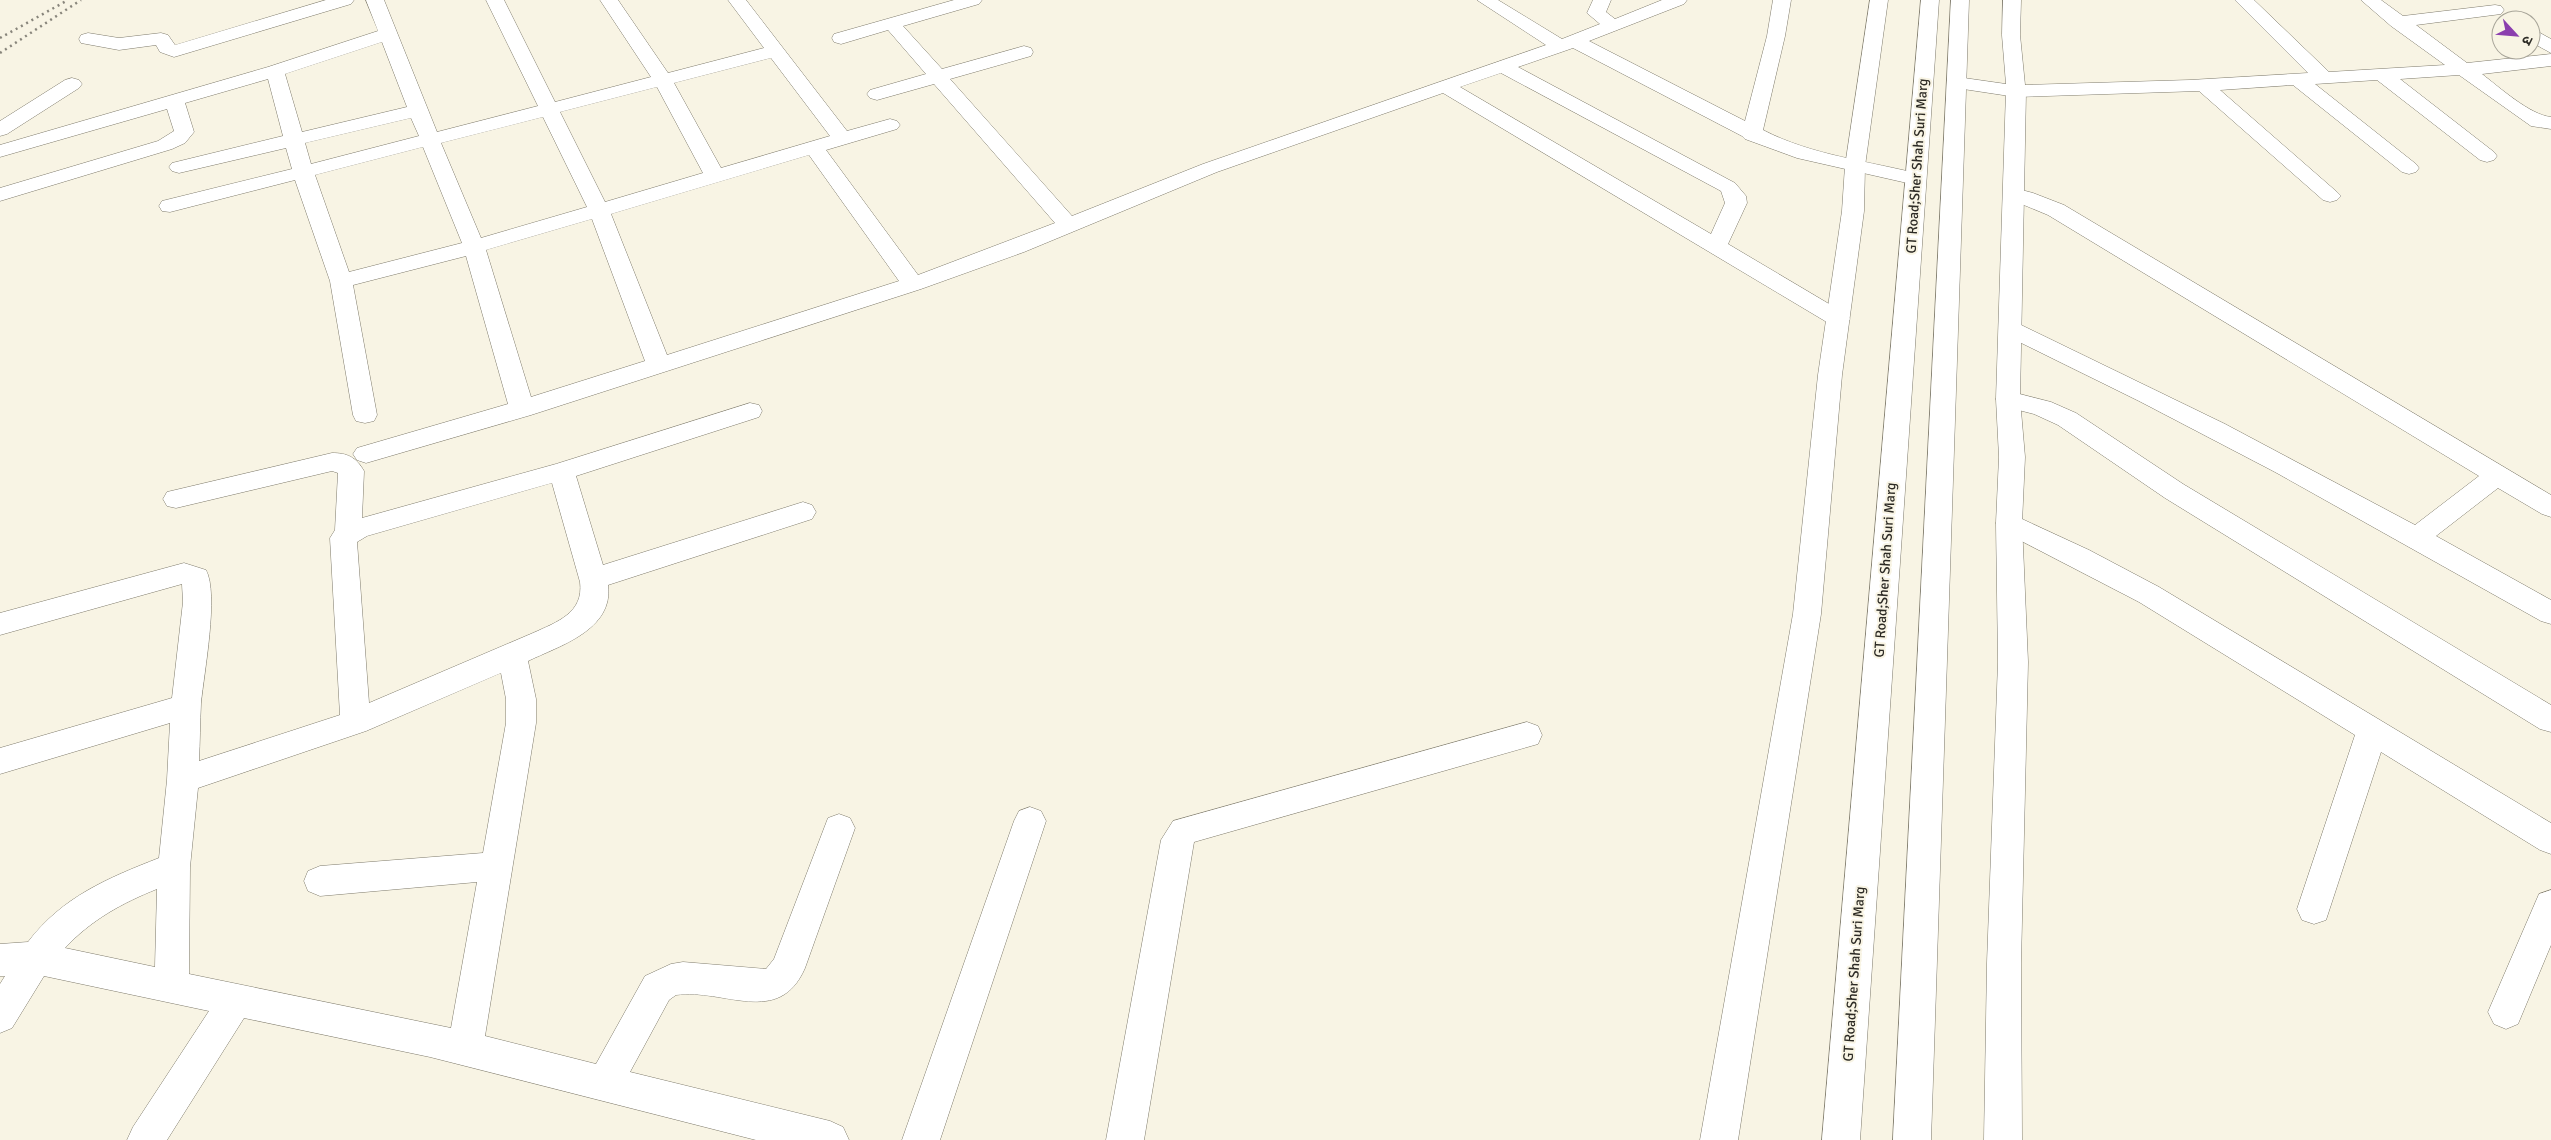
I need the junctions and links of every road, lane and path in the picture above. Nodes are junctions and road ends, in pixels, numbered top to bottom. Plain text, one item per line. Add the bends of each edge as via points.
1 (345, 0) edge
2 (375, 0) edge
3 (494, 0) edge
4 (609, 0) edge
5 (973, 0) edge
6 (1486, 0) edge
7 (1602, 0) edge
8 (1678, 0) edge
9 (1782, 0) edge
10 (1879, 0) edge
11 (1930, 0) edge
12 (1960, 0) edge
13 (2012, 0) edge
14 (2244, 0) edge
15 (2370, 0) edge
16 (745, 2) edge
17 (2488, 5) edge
18 (2397, 22) junction
19 (891, 23) junction
20 (1613, 26) junction
21 (389, 34) junction
22 (88, 38) dead end
23 (841, 38) dead end
24 (1568, 44) junction
25 (776, 51) junction
26 (1024, 52) dead end
27 (2551, 60) edge
28 (1503, 67) junction
29 (2464, 69) junction
30 (275, 71) junction
31 (2380, 73) junction
32 (2322, 76) junction
33 (939, 78) junction
34 (2295, 78) junction
35 (663, 80) junction
36 (1957, 82) junction
37 (72, 84) dead end
38 (2203, 85) junction
39 (1446, 87) junction
40 (2016, 91) junction
41 (878, 94) dead end
42 (174, 100) junction
43 (548, 109) junction
44 (418, 110) junction
45 (2551, 123) edge
46 (890, 125) dead end
47 (0, 130) edge
48 (1752, 135) junction
49 (295, 140) junction
50 (430, 140) junction
51 (844, 140) junction
52 (815, 148) junction
53 (0, 151) edge
54 (2487, 156) dead end
55 (1855, 166) junction
56 (180, 168) dead end
57 (2409, 168) dead end
58 (304, 172) junction
59 (715, 176) junction
60 (1916, 179) junction
61 (2014, 194) junction
62 (0, 195) edge
63 (2330, 196) dead end
64 (170, 206) dead end
65 (599, 210) junction
66 (1069, 226) junction
67 (474, 247) junction
68 (1716, 247) junction
69 (341, 281) junction
70 (913, 284) junction
71 (1838, 318) junction
72 (2010, 329) junction
73 (659, 366) junction
74 (2008, 399) junction
75 (522, 409) junction
76 (750, 411) dead end
77 (366, 415) dead end
78 (366, 454) dead end
79 (562, 471) junction
80 (2496, 475) junction
81 (176, 499) dead end
82 (2551, 507) edge
83 (803, 512) dead end
84 (2009, 523) junction
85 (348, 534) junction
86 (2417, 537) junction
87 (593, 579) junction
88 (2551, 613) edge
89 (0, 624) edge
90 (512, 656) junction
91 (186, 706) junction
92 (2551, 720) edge
93 (356, 722) junction
94 (2372, 731) junction
95 (1527, 735) dead end
96 (0, 761) edge
97 (183, 780) junction
98 (1030, 821) dead end
99 (839, 828) dead end
100 (2551, 840) edge
101 (496, 866) junction
102 (174, 867) junction
103 (320, 881) dead end
104 (2551, 905) edge
105 (2314, 909) dead end
106 (35, 958) junction
107 (0, 960) edge
108 (172, 987) junction
109 (235, 1000) junction
110 (2506, 1012) dead end
111 (0, 1016) edge
112 (465, 1049) junction
113 (604, 1084) junction
114 (146, 1140) edge
115 (830, 1140) edge
116 (921, 1140) edge
117 (1125, 1140) edge
118 (1719, 1140) edge
119 (1841, 1140) edge
120 (1912, 1140) edge
121 (2003, 1140) edge

1 - 22 street via 174,50 167,48 161,39 119,44
2 - 21 street
3 - 43 street
4 - 35 street
5 - 19 street
6 - 24 street
7 - 20 street via 1596,13
8 - 20 street
9 - 48 street
10 - 55 street
11 - 60 street, GT Road;Sher Shah Suri Marg
12 - 36 street
13 - 40 street via 2011,35
14 - 32 street
15 - 18 street
16 - 25 street
17 - 18 street
18 - 29 street
19 - 23 street
19 - 33 street
20 - 24 street
21 - 30 street
21 - 44 street
24 - 28 street
24 - 48 street
25 - 35 street
25 - 51 street
26 - 33 street
27 - 29 street
28 - 39 street
28 - 68 street via 1728,187 1736,202
29 - 31 street
29 - 45 street via 2530,118
30 - 42 street
30 - 49 street
31 - 32 street
31 - 54 street
32 - 34 street
33 - 41 street
33 - 66 street
34 - 38 street
34 - 57 street
35 - 43 street
35 - 59 street
36 - 40 street
36 - 120 street
37 - 47 street
38 - 40 street
38 - 63 street
39 - 66 street via 1210,168
39 - 68 street
40 - 61 street
42 - 53 street
42 - 62 street via 184,132 178,139
43 - 50 street
43 - 65 street
44 - 49 street
44 - 50 street
46 - 51 street
48 - 55 street via 1804,154
49 - 56 street
49 - 58 street
50 - 58 street
50 - 67 street
51 - 52 street
52 - 59 street
52 - 70 street
55 - 60 street
55 - 71 street via 1853,211
58 - 64 street
58 - 69 street
59 - 65 street
60 - 119 street, GT Road;Sher Shah Suri Marg
61 - 72 street
61 - 80 street via 2056,210
65 - 67 street
65 - 73 street
66 - 70 street
67 - 69 street
67 - 75 street
68 - 71 street
69 - 77 street
70 - 73 street
71 - 118 street via 1806,614
72 - 74 street
72 - 86 street via 2179,411
73 - 75 street
74 - 84 street via 2012,457
74 - 92 street via 2067,419 2174,491
75 - 78 street
76 - 79 street
79 - 85 street
79 - 87 street
80 - 82 street
80 - 86 street
81 - 85 street via 342,462 351,471
83 - 87 street
84 - 94 street via 2063,547 2127,582
84 - 121 street via 2013,662 2004,944
85 - 93 street via 343,541
86 - 88 street
87 - 90 street via 592,607 582,618 564,631
89 - 91 street via 172,576 192,574 196,577 197,602
90 - 93 street
90 - 101 street via 521,699 521,723
91 - 96 street
91 - 97 street
93 - 97 street
94 - 100 street
94 - 105 street
95 - 117 street via 1184,831 1177,840
97 - 102 street
98 - 116 street
99 - 113 street via 782,979 763,986 678,977 668,980 657,988
101 - 103 street
101 - 112 street
102 - 106 street via 100,898 68,921
102 - 108 street
104 - 110 street
106 - 107 street
106 - 108 street
106 - 111 street
108 - 109 street
109 - 112 street
109 - 114 street
112 - 113 street
113 - 115 street

